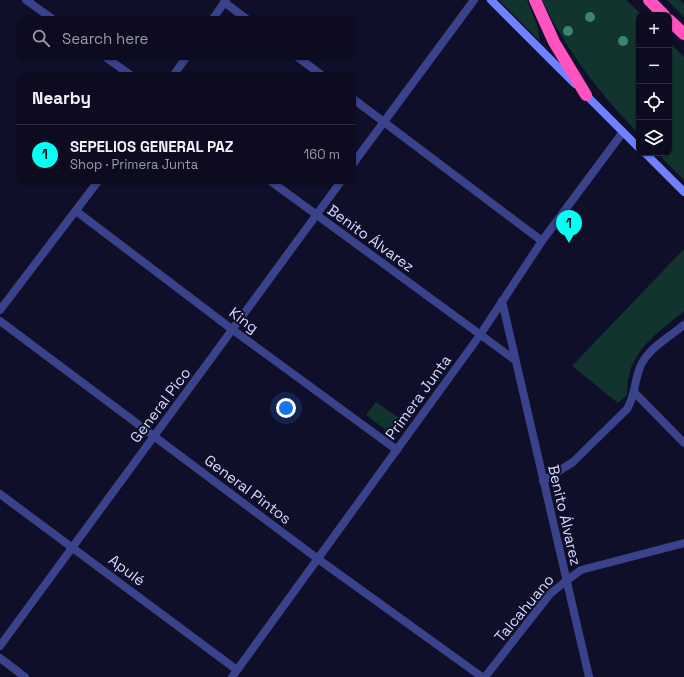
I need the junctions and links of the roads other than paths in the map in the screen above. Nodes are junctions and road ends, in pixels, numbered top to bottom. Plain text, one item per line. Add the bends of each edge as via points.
1 (26, 0) edge
2 (474, 0) edge
3 (491, 0) edge
4 (535, 0) edge
5 (649, 0) edge
6 (225, 1) edge
7 (661, 12) edge
8 (48, 16) edge
9 (215, 16) edge
10 (243, 16) edge
11 (672, 23) edge
12 (684, 34) edge
13 (110, 60) edge
14 (184, 60) edge
15 (301, 60) edge
16 (126, 72) edge
17 (176, 72) edge
18 (318, 72) edge
19 (586, 95) junction
20 (356, 101) edge
21 (383, 121) junction
22 (624, 132) junction
23 (636, 145) edge
24 (648, 156) edge
25 (356, 159) edge
26 (96, 184) edge
27 (274, 184) edge
28 (339, 184) edge
29 (684, 192) edge
30 (76, 211) junction
31 (316, 216) junction
32 (542, 241) junction
33 (502, 301) junction
34 (0, 310) edge
35 (0, 321) edge
36 (684, 325) edge
37 (233, 330) junction
38 (480, 335) junction
39 (515, 360) junction
40 (634, 392) junction
41 (154, 436) junction
42 (684, 442) edge
43 (397, 450) junction
44 (543, 481) junction
45 (0, 494) edge
46 (684, 543) edge
47 (72, 547) junction
48 (318, 559) junction
49 (566, 581) junction
50 (0, 646) edge
51 (0, 658) edge
52 (237, 670) junction
53 (25, 677) edge
54 (232, 677) edge
55 (482, 677) edge
56 (485, 677) edge
57 (588, 677) edge

1 - 8 street
2 - 21 street
3 - 19 street
4 - 19 highway via 554,42
5 - 7 highway
6 - 9 street
6 - 10 street
11 - 12 highway
13 - 16 street
14 - 17 street
15 - 18 street
19 - 22 street
20 - 21 street
21 - 25 street
21 - 32 street
22 - 23 street
22 - 32 street, Primera Junta
24 - 29 street
26 - 30 street
27 - 31 street, Benito Álvarez
28 - 31 street, General Pico
30 - 34 street
30 - 37 street, King
31 - 37 street, General Pico
31 - 38 street, Benito Álvarez
32 - 33 street, Primera Junta
33 - 38 street, Primera Junta
33 - 39 street, Benito Álvarez
35 - 41 street, General Pintos
36 - 40 street via 651,352 642,363
37 - 41 street, General Pico
37 - 43 street, King
38 - 39 street, Benito Álvarez
38 - 43 street, Primera Junta
39 - 44 street, Benito Álvarez
40 - 42 street
40 - 44 street via 627,409 573,462
41 - 47 street, General Pico
41 - 48 street, General Pintos
43 - 48 street, Primera Junta
44 - 49 street, Benito Álvarez
45 - 47 street, Apulé
46 - 49 street, Talcahuano via 581,570
47 - 50 street, General Pico
47 - 52 street, Apulé
48 - 52 street, Primera Junta
48 - 55 street, General Pintos
49 - 56 street, Talcahuano via 550,594
49 - 57 street, Benito Álvarez
51 - 53 street
52 - 54 street, Primera Junta

